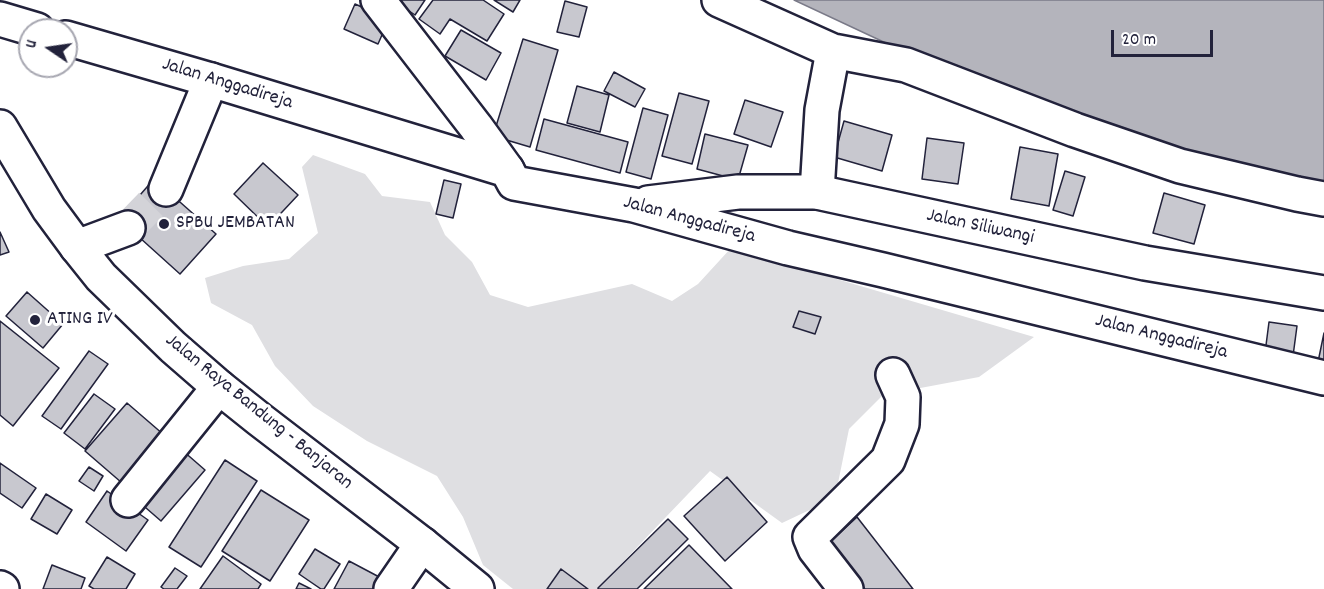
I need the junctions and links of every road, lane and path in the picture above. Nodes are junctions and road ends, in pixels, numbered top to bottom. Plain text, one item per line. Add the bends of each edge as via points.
1 (378, 0) edge
2 (719, 0) edge
3 (0, 19) edge
4 (18, 24) edge
5 (78, 41) edge
6 (832, 51) junction
7 (211, 80) junction
8 (0, 127) edge
9 (507, 170) junction
10 (166, 189) tunnel mouth
11 (817, 192) junction
12 (1324, 199) edge
13 (634, 205) junction
14 (128, 228) tunnel mouth
15 (77, 247) junction
16 (1324, 293) edge
17 (893, 375) dead end
18 (1324, 378) edge
19 (219, 387) junction
20 (129, 500) dead end
21 (422, 544) junction
22 (391, 589) edge
23 (477, 589) edge
24 (846, 589) edge

1 - 9 main road
2 - 6 main road
3 - 4 main road
5 - 7 main road, Jalan Anggadireja
6 - 11 main road via 822,110
6 - 12 main road via 906,64 1180,166
7 - 9 main road, Jalan Anggadireja
7 - 10 main road
8 - 15 main road, Jalan Raya Bandung - Banjaran via 49,209
9 - 13 main road, Jalan Anggadireja via 514,183
11 - 13 main road, Jalan Siliwangi via 738,192
11 - 16 main road, Jalan Siliwangi via 1145,263
13 - 18 main road, Jalan Anggadireja via 788,248
14 - 15 main road
15 - 19 main road, Jalan Raya Bandung - Banjaran via 101,277
17 - 24 main road via 903,397 902,424 888,460 810,537
19 - 20 main road
19 - 21 main road, Jalan Raya Bandung - Banjaran
21 - 22 main road
21 - 23 main road, Jalan Raya Bandung - Banjaran

